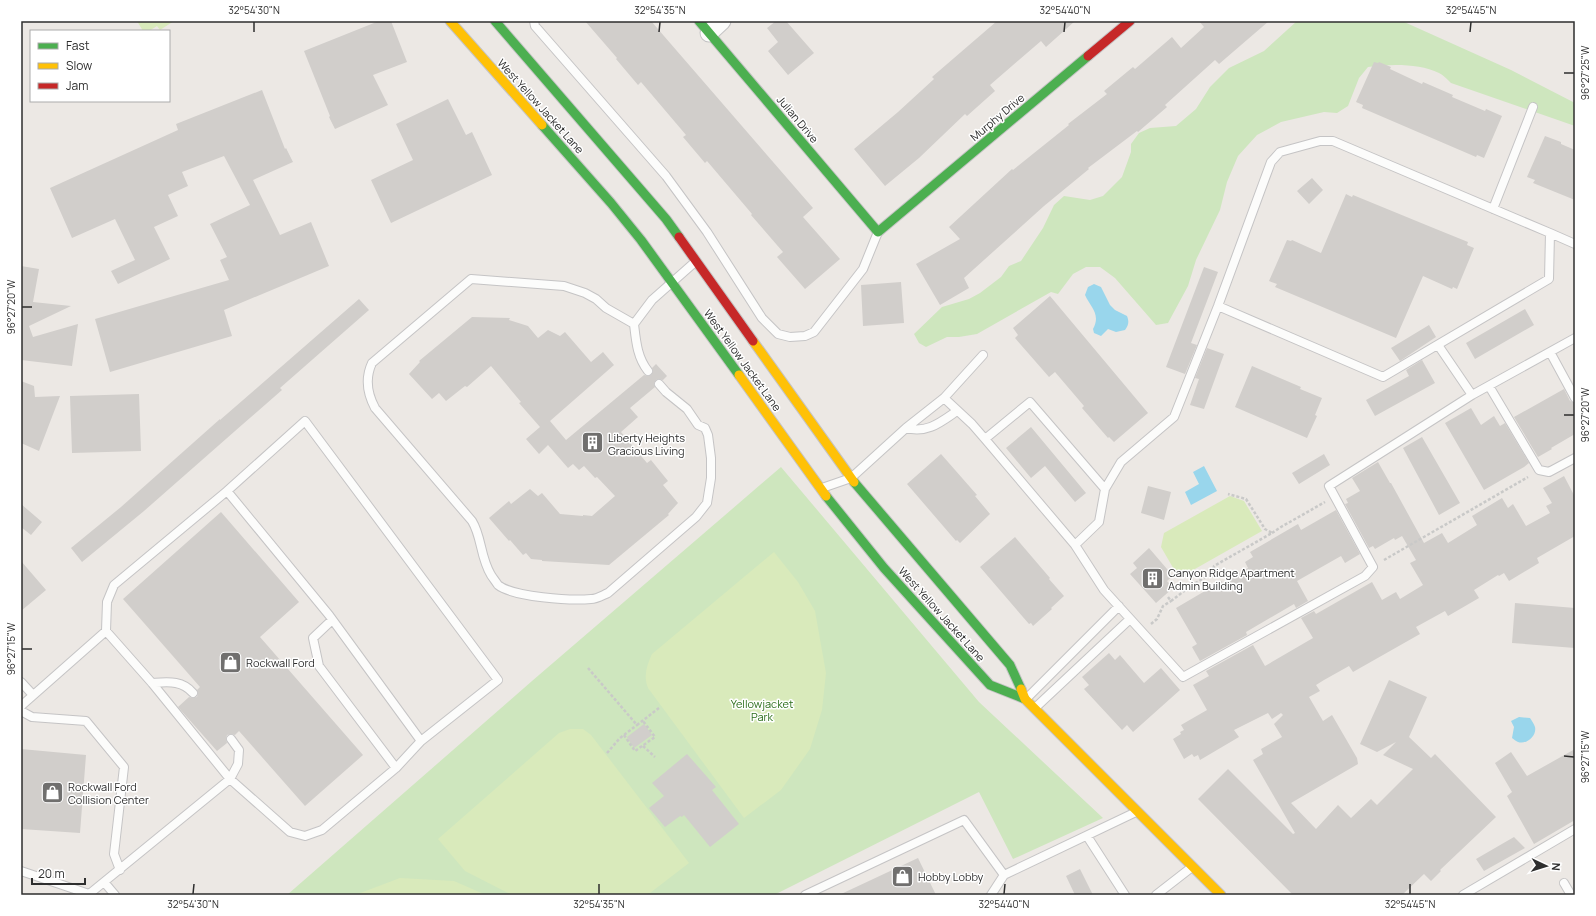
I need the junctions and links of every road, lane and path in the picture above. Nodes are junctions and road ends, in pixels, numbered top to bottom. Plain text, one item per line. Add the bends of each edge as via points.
1 (450, 21) edge
2 (495, 21) edge
3 (534, 21) edge
4 (722, 21) edge
5 (1130, 21) edge
6 (704, 27) edge
7 (1533, 107) dead end
8 (1493, 209) junction
9 (878, 232) junction
10 (1550, 233) junction
11 (1575, 244) edge
12 (696, 261) junction
13 (671, 282) junction
14 (1218, 306) junction
15 (634, 324) junction
16 (1575, 338) edge
17 (1438, 345) junction
18 (1550, 352) junction
19 (983, 355) dead end
20 (648, 371) dead end
21 (659, 384) dead end
22 (1489, 386) junction
23 (1472, 395) junction
24 (944, 398) junction
25 (1575, 398) edge
26 (957, 411) junction
27 (906, 428) junction
28 (985, 439) junction
29 (1575, 458) edge
30 (1539, 470) junction
31 (851, 478) junction
32 (821, 489) junction
33 (1105, 489) junction
34 (227, 491) junction
35 (1228, 494) dead end
36 (1335, 497) junction
37 (1272, 533) junction
38 (1075, 545) junction
39 (1373, 566) junction
40 (1168, 597) dead end
41 (1171, 601) junction
42 (1119, 606) junction
43 (1130, 619) junction
44 (332, 620) junction
45 (106, 631) junction
46 (1142, 633) junction
47 (588, 668) dead end
48 (21, 682) edge
49 (152, 683) junction
50 (193, 693) dead end
51 (33, 695) junction
52 (1025, 699) junction
53 (21, 706) edge
54 (659, 708) dead end
55 (1035, 709) junction
56 (21, 711) edge
57 (643, 721) junction
58 (637, 725) junction
59 (624, 735) junction
60 (231, 739) dead end
61 (421, 741) junction
62 (643, 746) junction
63 (607, 753) dead end
64 (655, 757) dead end
65 (396, 768) junction
66 (230, 779) junction
67 (1137, 812) junction
68 (1575, 829) edge
69 (1087, 836) junction
70 (1192, 866) junction
71 (120, 870) junction
72 (21, 871) edge
73 (1004, 875) junction
74 (104, 882) junction
75 (1564, 883) dead end
76 (89, 894) edge
77 (115, 895) edge
78 (805, 895) edge
79 (991, 895) edge
80 (1125, 895) edge
81 (1156, 895) edge
82 (1221, 895) edge
83 (1463, 895) edge
84 (1571, 895) edge

1 - 13 street, West Yellow Jacket Lane via 611,203
2 - 12 street, West Yellow Jacket Lane via 666,219
3 - 9 lane via 535,26 666,176 762,318 778,334 797,337 814,332 863,269
4 - 6 street
5 - 9 street, Murphy Drive
6 - 9 street, Julian Drive
7 - 8 lane
8 - 10 lane
8 - 14 lane via 1333,141 1320,141 1280,152 1271,162
10 - 11 lane
10 - 17 lane via 1549,279
12 - 13 lane
12 - 31 street, West Yellow Jacket Lane
13 - 15 lane via 652,300
13 - 32 street, West Yellow Jacket Lane
14 - 17 lane via 1383,377
14 - 33 lane via 1174,417 1121,462
15 - 20 lane via 636,346
15 - 21 lane via 585,293 564,286 471,279 372,363 368,371 370,397 375,408 472,521 477,530 486,565 498,585 512,591 540,596 593,599 608,593 696,518 706,503 712,458 708,435 705,428 698,425 687,409
16 - 18 lane
17 - 23 lane
18 - 22 lane
18 - 25 lane
19 - 24 lane
22 - 23 lane
22 - 30 lane
23 - 36 lane via 1329,486
24 - 26 lane
24 - 27 lane
26 - 27 lane via 924,430
26 - 28 lane
27 - 31 lane
28 - 33 lane via 1030,402
28 - 38 lane
29 - 30 lane via 1549,472
30 - 39 path
31 - 32 lane
31 - 52 street, West Yellow Jacket Lane via 1010,665
32 - 52 street, West Yellow Jacket Lane via 884,568 990,686
33 - 38 lane via 1099,522
34 - 44 lane
34 - 45 lane via 114,585 107,602
34 - 61 lane via 305,421 498,680
35 - 37 path via 1246,499 1265,529
36 - 37 path
36 - 39 lane
37 - 41 path via 1214,566 1213,573
38 - 42 lane via 1104,590
39 - 46 lane via 1365,576 1182,676
40 - 41 path
41 - 46 path via 1163,606 1157,619
42 - 43 lane
42 - 52 lane
43 - 46 lane
43 - 55 lane
44 - 61 lane
44 - 65 lane via 313,638 319,666
45 - 49 lane
45 - 51 lane
47 - 58 path
48 - 51 lane
49 - 50 lane via 178,682
49 - 66 lane
51 - 53 lane
52 - 55 street, West Yellow Jacket Lane
54 - 57 path
55 - 67 street, West Yellow Jacket Lane
56 - 71 lane via 32,717 86,720 124,766 114,854
57 - 58 path
57 - 62 path via 655,737
58 - 59 path
59 - 62 path via 636,751
59 - 63 path
60 - 66 lane via 239,750 238,764
61 - 65 lane
62 - 64 path
65 - 66 lane via 322,830 305,836 290,832
66 - 71 lane
67 - 69 lane
67 - 70 street, West Yellow Jacket Lane
68 - 83 lane
69 - 73 lane
69 - 80 lane
70 - 81 lane
70 - 82 street, West Yellow Jacket Lane
71 - 74 lane
72 - 76 lane
73 - 78 lane via 964,820
73 - 79 lane
74 - 76 lane
74 - 77 lane
75 - 84 lane

